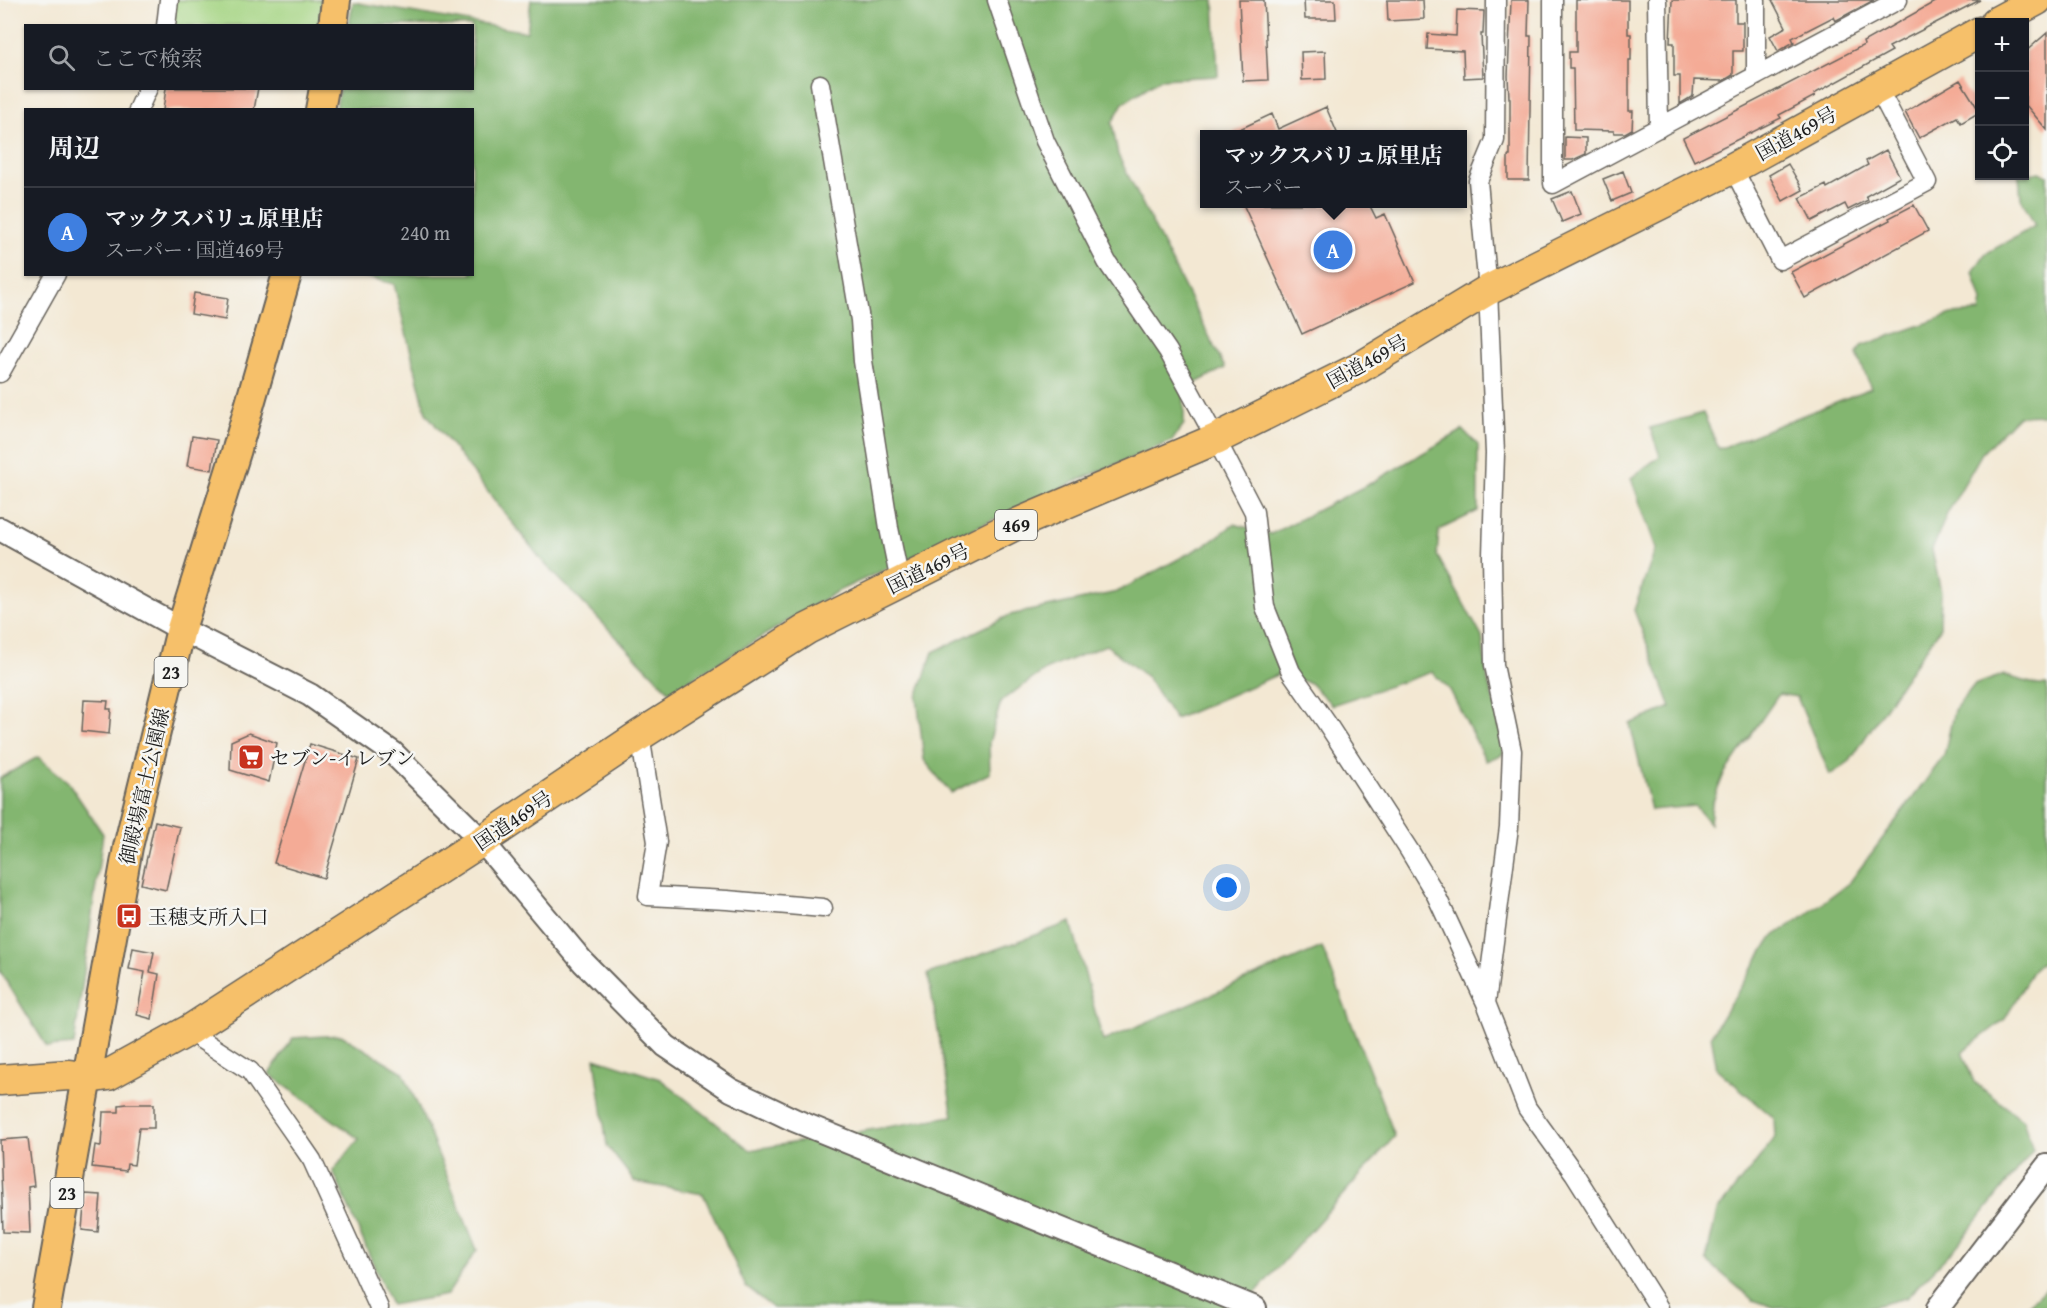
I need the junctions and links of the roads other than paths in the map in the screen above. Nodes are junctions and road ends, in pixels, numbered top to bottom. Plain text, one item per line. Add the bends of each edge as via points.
1 (169, 0) edge
2 (336, 0) edge
3 (997, 0) edge
4 (1496, 0) edge
5 (1553, 0) edge
6 (1657, 0) edge
7 (1756, 0) edge
8 (1898, 0) edge
9 (2037, 0) edge
10 (2003, 18) edge
11 (166, 24) edge
12 (333, 24) edge
13 (1975, 35) edge
14 (1756, 76) junction
15 (820, 84) dead end
16 (1878, 88) junction
17 (147, 90) edge
18 (324, 90) edge
19 (139, 108) edge
20 (321, 108) edge
21 (1659, 128) junction
22 (1733, 168) junction
23 (55, 276) edge
24 (286, 276) edge
25 (1488, 290) junction
26 (0, 373) edge
27 (1216, 439) junction
28 (0, 529) edge
29 (900, 582) junction
30 (181, 629) junction
31 (640, 735) junction
32 (482, 841) junction
33 (823, 908) dead end
34 (1486, 1003) junction
35 (188, 1031) junction
36 (88, 1078) junction
37 (0, 1080) edge
38 (2047, 1166) edge
39 (46, 1308) edge
40 (380, 1308) edge
41 (1255, 1308) edge
42 (1659, 1308) edge
43 (1938, 1308) edge

1 - 11 street
2 - 12 main road
3 - 27 street via 1050,151 1107,262 1168,351
4 - 25 street via 1495,140 1478,181
5 - 21 street via 1553,184
6 - 21 street
7 - 14 street
8 - 14 street
9 - 10 highway
13 - 16 highway, 国道469号 / 469
14 - 21 street
15 - 29 street
16 - 22 highway, 国道469号 / 469
16 - 22 street via 1927,182 1780,260
17 - 19 street
18 - 20 main road
22 - 25 highway, 国道469号 / 469
23 - 26 street
24 - 30 main road, 御殿場富士公園線 / 23
25 - 27 highway, 国道469号 / 469 via 1359,368
25 - 34 street via 1495,453 1494,665 1512,751 1509,827
27 - 29 highway, 国道469号 / 469 via 1019,524
27 - 34 street via 1254,512 1265,607 1291,672 1436,895
28 - 30 street
29 - 31 highway, 国道469号 / 469 via 807,629
30 - 32 street via 310,695 393,753
30 - 36 main road, 御殿場富士公園線 / 23 via 128,847
31 - 32 highway, 国道469号 / 469
31 - 33 street via 657,842 648,897
32 - 35 highway, 国道469号 / 469
32 - 41 street via 583,962 666,1046 731,1090 794,1120
34 - 42 street via 1527,1108 1574,1173
35 - 36 highway, 国道469号 / 469 via 108,1075
35 - 40 street via 250,1071 286,1122 312,1160
36 - 37 highway, 国道469号 / 469 via 69,1075
36 - 39 main road, 御殿場富士公園線 / 23
38 - 43 street

